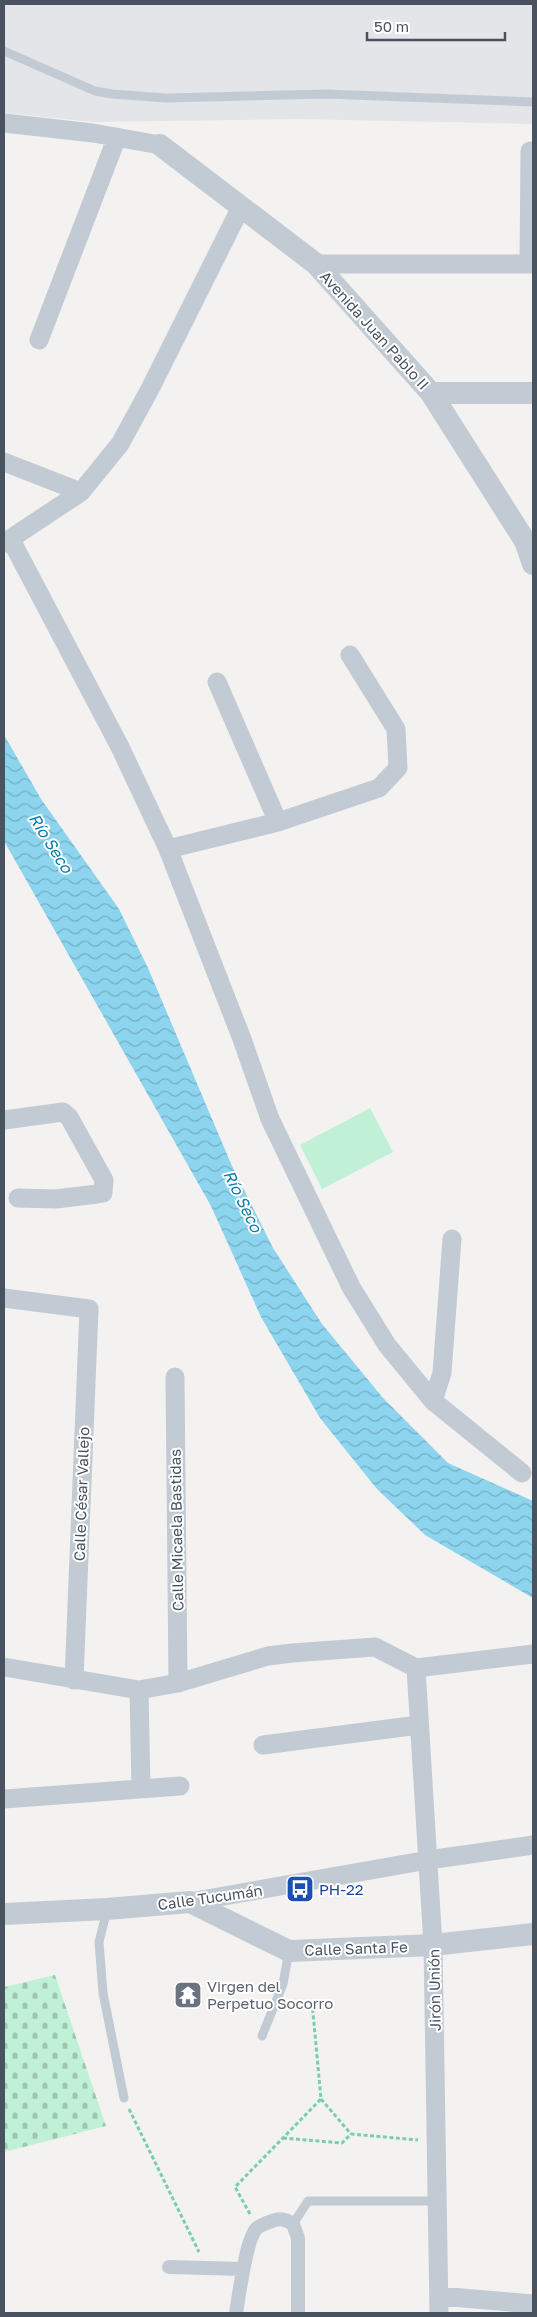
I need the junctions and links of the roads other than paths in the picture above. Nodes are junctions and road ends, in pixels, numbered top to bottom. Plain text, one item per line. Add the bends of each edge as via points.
1 (4, 51) edge
2 (533, 102) edge
3 (4, 124) edge
4 (117, 137) junction
5 (160, 145) joint
6 (530, 151) dead end
7 (242, 207) junction
8 (316, 264) junction
9 (531, 264) edge
10 (39, 340) dead end
11 (533, 393) edge
12 (432, 394) junction
13 (4, 462) edge
14 (81, 492) junction
15 (8, 542) edge
16 (529, 542) edge
17 (533, 564) edge
18 (350, 655) dead end
19 (217, 682) dead end
20 (278, 822) junction
21 (168, 849) junction
22 (4, 1120) edge
23 (18, 1198) dead end
24 (452, 1239) dead end
25 (4, 1298) edge
26 (175, 1377) dead end
27 (433, 1401) junction
28 (522, 1473) dead end
29 (533, 1654) edge
30 (4, 1667) edge
31 (416, 1668) junction
32 (74, 1680) junction
33 (178, 1683) junction
34 (138, 1690) junction
35 (420, 1725) junction
36 (263, 1745) dead end
37 (180, 1786) dead end
38 (141, 1788) junction
39 (4, 1799) edge
40 (533, 1845) edge
41 (428, 1860) junction
42 (190, 1902) junction
43 (107, 1909) junction
44 (4, 1914) edge
45 (533, 1934) edge
46 (433, 1945) junction
47 (289, 1951) junction
48 (262, 2036) dead end
49 (124, 2098) road end
50 (438, 2201) junction
51 (293, 2224) junction
52 (169, 2267) dead end
53 (243, 2269) junction
54 (439, 2304) edge
55 (533, 2304) edge
56 (236, 2313) edge
57 (298, 2313) edge

1 - 2 lane via 96,91 112,94 166,98 326,94
3 - 4 street
4 - 5 street
4 - 10 street
5 - 7 street, Avenida Juan Pablo II
6 - 9 street
7 - 8 street, Avenida Juan Pablo II
7 - 14 street via 120,444
8 - 9 street
8 - 12 street, Avenida Juan Pablo II
11 - 12 street
12 - 16 street, Avenida Juan Pablo II
13 - 14 street
14 - 15 street
15 - 21 street via 120,747
16 - 17 street, Avenida Juan Pablo II
18 - 20 street via 396,729 398,768 379,788
19 - 20 street
20 - 21 street
21 - 27 street via 270,1119 342,1269 387,1345
22 - 23 street via 63,1112 69,1117 104,1180 103,1193 56,1199
24 - 27 street via 442,1373
25 - 32 street, Calle César Vallejo via 89,1309
26 - 33 street, Calle Micaela Bastidas
27 - 28 street
29 - 31 street
30 - 32 street
31 - 33 street via 375,1647 268,1656
31 - 35 street, Jirón Unión
32 - 34 street
33 - 34 street
34 - 38 street
35 - 36 street
35 - 41 street, Jirón Unión
37 - 38 street
38 - 39 street
40 - 41 street, Calle Tucumán
41 - 42 street, Calle Tucumán
41 - 46 street, Jirón Unión
42 - 43 street, Calle Tucumán
42 - 47 street, Calle Santa Fe
43 - 44 street, Calle Tucumán
43 - 49 lane via 99,1942 102,1976
45 - 46 street, Calle Santa Fe
46 - 47 street, Calle Santa Fe
46 - 50 street, Jirón Unión
47 - 48 lane via 283,1984
50 - 51 lane via 308,2201
50 - 54 street, Jirón Unión
51 - 53 street via 286,2219 277,2219 258,2228
51 - 57 street via 298,2238
52 - 53 street
53 - 56 street
54 - 55 street

